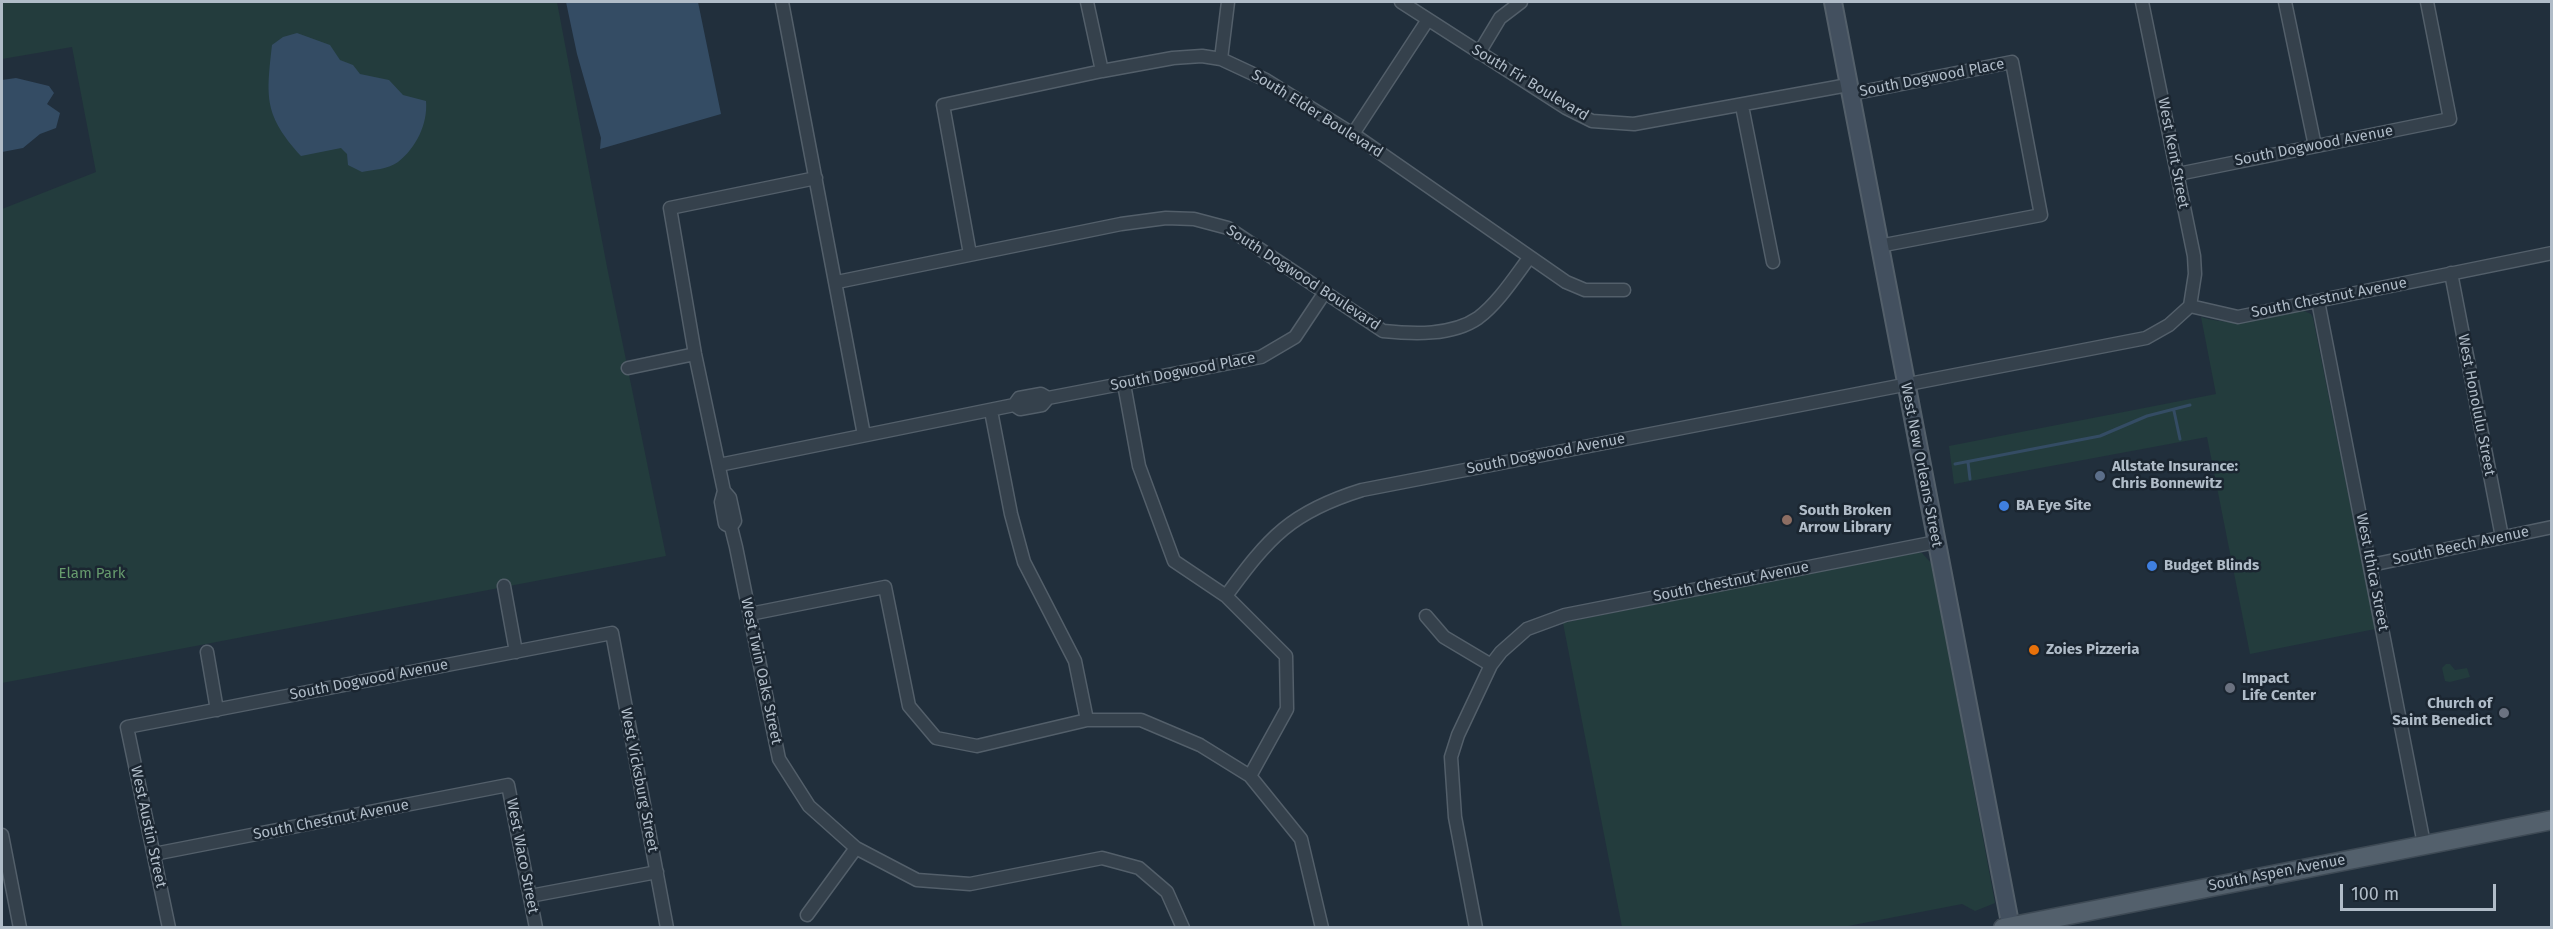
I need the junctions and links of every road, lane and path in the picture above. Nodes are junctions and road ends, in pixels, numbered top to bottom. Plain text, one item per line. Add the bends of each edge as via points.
1 (782, 2) edge
2 (1087, 2) edge
3 (1228, 2) edge
4 (1401, 2) edge
5 (1521, 2) edge
6 (1833, 2) edge
7 (2142, 2) edge
8 (2285, 2) edge
9 (2427, 2) edge
10 (1427, 21) junction
11 (1479, 53) junction
12 (1221, 59) junction
13 (1102, 70) junction
14 (1850, 89) junction
15 (1742, 106) junction
16 (1353, 134) junction
17 (2315, 146) junction
18 (2178, 174) junction
19 (816, 178) junction
20 (1879, 246) junction
21 (2552, 253) edge
22 (970, 254) junction
23 (1529, 258) junction
24 (1773, 262) dead end
25 (2451, 273) junction
26 (837, 282) junction
27 (1624, 290) dead end
28 (1325, 292) junction
29 (2318, 301) junction
30 (2190, 306) junction
31 (696, 354) junction
32 (628, 368) dead end
33 (1124, 384) junction
34 (1905, 384) junction
35 (991, 411) junction
36 (864, 435) junction
37 (719, 465) junction
38 (2552, 527) edge
39 (2502, 537) junction
40 (1936, 542) junction
41 (2371, 565) junction
42 (504, 586) dead end
43 (1226, 596) junction
44 (750, 614) junction
45 (1426, 616) dead end
46 (612, 633) joint
47 (207, 652) dead end
48 (516, 652) junction
49 (1491, 665) junction
50 (217, 710) junction
51 (1087, 720) junction
52 (128, 727) joint
53 (1250, 776) junction
54 (508, 785) joint
55 (2552, 820) edge
56 (2, 835) edge
57 (2424, 844) junction
58 (856, 848) junction
59 (154, 854) junction
60 (657, 872) junction
61 (530, 896) junction
62 (807, 915) dead end
63 (20, 927) edge
64 (169, 927) edge
65 (536, 927) edge
66 (667, 927) edge
67 (1183, 927) edge
68 (1322, 927) edge
69 (1476, 927) edge
70 (2008, 927) edge

1 - 19 street
2 - 13 street
3 - 12 street
4 - 10 street, South Fir Boulevard
5 - 11 street via 1500,18
6 - 14 street, West New Orleans Street
7 - 18 street, West Kent Street
8 - 17 street
9 - 17 street, South Dogwood Avenue via 2450,119
10 - 11 street, South Fir Boulevard
10 - 16 street
11 - 15 street, South Fir Boulevard via 1592,121 1634,123
12 - 13 street, South Elder Boulevard via 1173,58
12 - 16 street, South Elder Boulevard via 1266,80
13 - 22 street, South Elder Boulevard via 943,105
14 - 15 street, South Fir Boulevard
14 - 20 street, West New Orleans Street
14 - 20 street, South Dogwood Place via 2012,62 2041,215
15 - 24 street
16 - 23 street, South Elder Boulevard
17 - 18 street, South Dogwood Avenue
18 - 30 street, West Kent Street via 2195,274
19 - 26 street
19 - 31 street, West Twin Oaks Street via 670,208
20 - 34 street, West New Orleans Street
21 - 25 street, South Chestnut Avenue
22 - 26 street, South Dogwood Boulevard
22 - 28 street, South Dogwood Boulevard via 1121,224 1194,219 1228,228
23 - 27 street, South Elder Boulevard via 1585,290
23 - 28 street, South Dogwood Boulevard via 1501,295 1477,318 1449,329 1412,334 1383,331
25 - 29 street, South Chestnut Avenue
25 - 39 street, West Honolulu Street
26 - 36 street
28 - 33 street, South Dogwood Place via 1295,337 1261,357
29 - 30 street, South Chestnut Avenue via 2238,316
29 - 41 street, West Ithica Street
30 - 34 street via 2169,325 2146,338
31 - 32 street
31 - 37 street, West Twin Oaks Street
33 - 35 street, South Dogwood Place via 1048,398 1042,405 1020,409 1014,405
33 - 43 street via 1139,466 1174,561
34 - 40 street, West New Orleans Street
34 - 43 street, South Dogwood Avenue via 1353,492 1316,506 1276,533
35 - 36 street, South Dogwood Place
35 - 51 street via 1024,562 1076,661
36 - 37 street, South Dogwood Place
37 - 44 street, West Twin Oaks Street via 735,520 731,527
38 - 39 street, South Beech Avenue
39 - 41 street, South Beech Avenue
40 - 49 street, South Chestnut Avenue via 1565,615 1527,629
40 - 70 street, West New Orleans Street
41 - 57 street, West Ithica Street
42 - 48 street
43 - 53 street via 1286,656 1287,709
44 - 51 street via 885,587 909,706 936,738 977,746
44 - 58 street, West Twin Oaks Street via 779,759 809,806
45 - 49 street via 1444,637
46 - 48 street, South Dogwood Avenue
46 - 60 street, West Vicksburg Street
47 - 50 street
48 - 50 street, South Dogwood Avenue
49 - 69 street via 1451,757 1455,817
50 - 52 street, South Dogwood Avenue
51 - 53 street via 1140,720 1200,744
52 - 59 street, West Austin Street
53 - 68 street via 1301,838
54 - 59 street, South Chestnut Avenue
54 - 61 street, West Waco Street
55 - 57 main road, South Aspen Avenue
56 - 63 street
57 - 70 main road, South Aspen Avenue
58 - 62 street
58 - 67 street, West Twin Oaks Street via 917,880 970,884 1102,858 1139,868 1167,892
59 - 64 street, West Austin Street
60 - 61 street
60 - 66 street, West Vicksburg Street
61 - 65 street, West Waco Street

